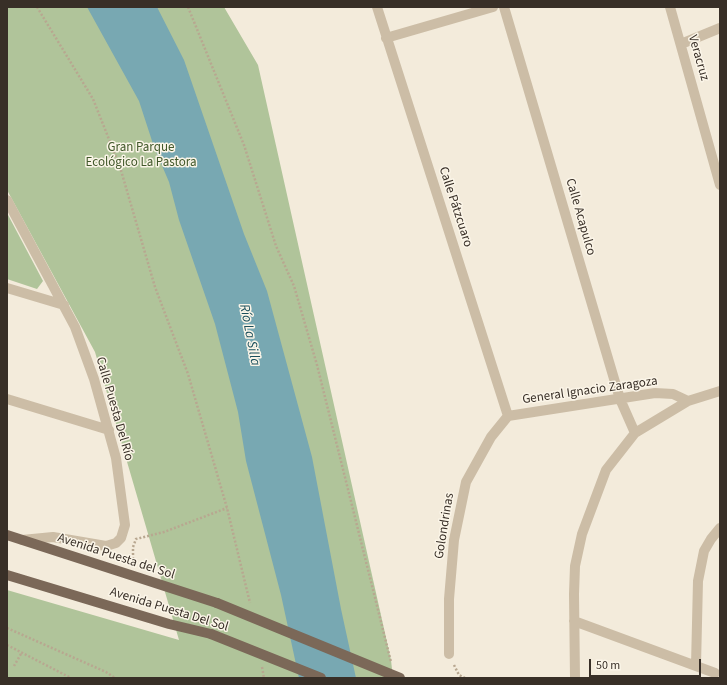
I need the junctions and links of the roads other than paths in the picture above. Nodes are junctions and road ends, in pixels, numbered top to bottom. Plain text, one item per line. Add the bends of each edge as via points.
1 (377, 7) edge
2 (493, 7) edge
3 (504, 7) edge
4 (670, 7) edge
5 (720, 28) edge
6 (386, 38) junction
7 (681, 44) junction
8 (720, 185) edge
9 (7, 200) edge
10 (7, 288) edge
11 (64, 305) junction
12 (720, 391) edge
13 (7, 399) edge
14 (620, 400) junction
15 (688, 401) junction
16 (508, 416) junction
17 (109, 430) junction
18 (635, 433) junction
19 (720, 528) edge
20 (7, 536) edge
21 (21, 540) junction
22 (7, 575) edge
23 (217, 603) joint
24 (574, 621) junction
25 (449, 654) dead end
26 (696, 665) junction
27 (715, 673) dead end
28 (321, 678) edge
29 (400, 678) edge
30 (576, 678) edge

1 - 6 street, Calle Pátzcuaro
2 - 6 street
3 - 14 street, Calle Acapulco
4 - 7 street, Veracruz
5 - 7 street
6 - 16 street, Calle Pátzcuaro
7 - 8 street, Veracruz
9 - 11 street, Calle Puesta Del Río
10 - 11 street
11 - 17 street, Calle Puesta Del Río via 75,327
12 - 15 street
13 - 17 street
14 - 15 street, General Ignacio Zaragoza via 664,393
14 - 16 street, General Ignacio Zaragoza
14 - 18 street, Calle Acapulco
15 - 18 street
16 - 25 street, Golondrinas via 491,438 466,482 454,540 449,599
17 - 21 street, Calle Puesta Del Río via 123,500 125,525 122,538 106,546 53,537
18 - 24 street via 606,470 582,534 575,566
19 - 26 street via 704,551 698,581
20 - 21 main road, Avenida Puesta del Sol
21 - 23 main road, Avenida Puesta del Sol
22 - 28 main road, Avenida Puesta Del Sol, bridge via 169,624 211,634
23 - 29 main road, Avenida Puesta Del Sol, bridge
24 - 26 street
24 - 30 street
26 - 27 street

